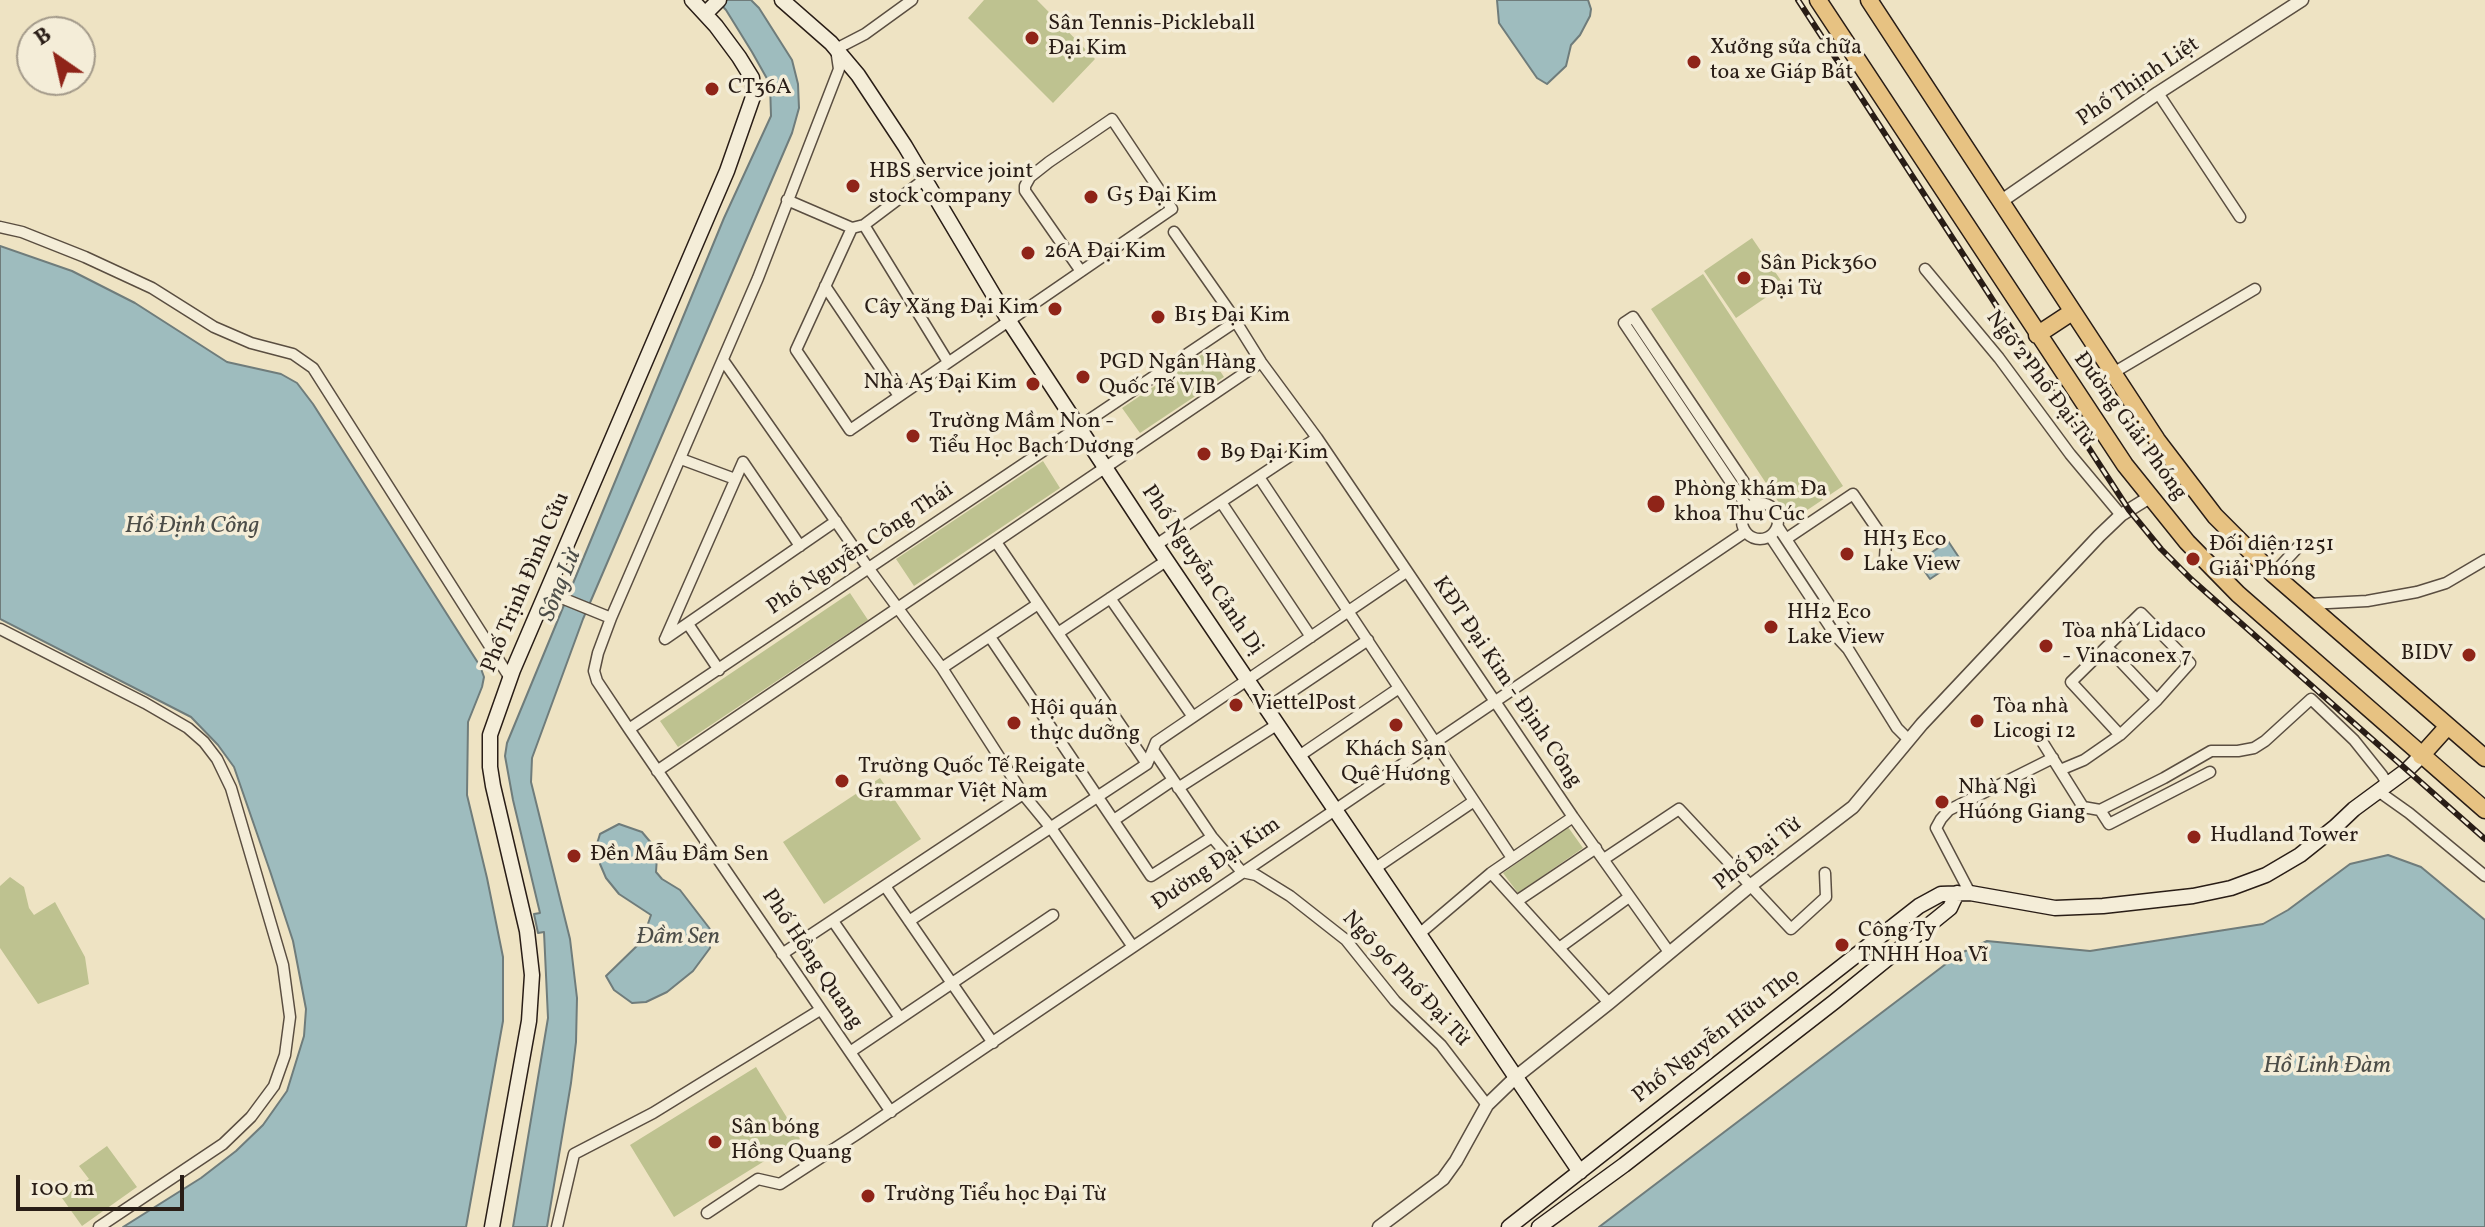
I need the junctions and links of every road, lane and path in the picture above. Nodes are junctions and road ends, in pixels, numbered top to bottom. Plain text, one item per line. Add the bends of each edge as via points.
1 (692, 0) edge
2 (782, 0) edge
3 (912, 0) edge
4 (1818, 0) edge
5 (1869, 0) edge
6 (2302, 0) edge
7 (713, 6) edge
8 (836, 49) junction
9 (2158, 93) junction
10 (925, 179) junction
11 (787, 200) junction
12 (2000, 202) junction
13 (2240, 217) dead end
14 (864, 225) junction
15 (0, 227) edge
16 (852, 228) junction
17 (1174, 232) dead end
18 (1925, 269) dead end
19 (1080, 270) junction
20 (825, 286) junction
21 (2255, 289) dead end
22 (2072, 312) junction
23 (1628, 320) dead end
24 (1009, 321) junction
25 (1235, 322) junction
26 (2037, 335) junction
27 (723, 360) junction
28 (948, 362) junction
29 (1261, 362) junction
30 (2113, 373) junction
31 (899, 396) junction
32 (1079, 428) junction
33 (1317, 438) junction
34 (681, 459) junction
35 (1106, 468) junction
36 (1259, 477) junction
37 (735, 479) junction
38 (2150, 497) junction
39 (1221, 502) junction
40 (1753, 506) junction
41 (2121, 515) junction
42 (836, 521) junction
43 (1745, 532) junction
44 (1774, 532) junction
45 (1786, 539) junction
46 (996, 542) junction
47 (2301, 544) dead end
48 (1156, 545) junction
49 (800, 546) junction
50 (1885, 558) dead end
51 (2485, 560) edge
52 (1166, 561) junction
53 (869, 569) junction
54 (1406, 572) junction
55 (2273, 574) junction
56 (553, 594) junction
57 (1110, 598) junction
58 (1038, 604) junction
59 (2309, 604) junction
60 (898, 609) junction
61 (1348, 611) junction
62 (611, 618) junction
63 (688, 624) junction
64 (0, 629) edge
65 (1058, 633) junction
66 (990, 637) junction
67 (1311, 637) junction
68 (1368, 640) junction
69 (2107, 647) junction
70 (1850, 651) junction
71 (942, 668) junction
72 (719, 670) junction
73 (510, 678) junction
74 (1248, 679) junction
75 (1399, 688) junction
76 (2157, 700) junction
77 (1495, 702) junction
78 (1267, 708) junction
79 (1193, 717) junction
80 (1278, 724) junction
81 (2448, 726) junction
82 (629, 729) junction
83 (2120, 735) junction
84 (1909, 740) junction
85 (1435, 742) junction
86 (2043, 743) dead end
87 (1153, 750) junction
88 (1299, 756) junction
89 (2421, 756) junction
90 (2053, 758) junction
91 (2485, 758) edge
92 (1147, 764) junction
93 (2060, 770) junction
94 (657, 771) junction
95 (2210, 772) dead end
96 (1175, 784) junction
97 (2381, 789) junction
98 (1023, 794) junction
99 (1098, 797) junction
100 (1474, 801) junction
101 (1335, 810) junction
102 (2100, 810) junction
103 (2485, 810) edge
104 (1573, 817) junction
105 (1114, 820) junction
106 (1051, 828) junction
107 (1212, 837) junction
108 (1596, 848) junction
109 (1512, 858) junction
110 (1604, 859) junction
111 (1374, 869) junction
112 (1242, 872) junction
113 (1491, 873) junction
114 (1825, 873) dead end
115 (2485, 876) edge
116 (885, 886) junction
117 (1750, 886) junction
118 (1963, 893) junction
119 (1629, 897) junction
120 (1517, 901) junction
121 (1053, 915) dead end
122 (833, 921) junction
123 (909, 921) junction
124 (1418, 935) junction
125 (1133, 947) junction
126 (1559, 948) junction
127 (1669, 952) junction
128 (782, 954) junction
129 (951, 983) junction
130 (1609, 1003) junction
131 (820, 1010) junction
132 (900, 1018) junction
133 (993, 1043) junction
134 (850, 1052) junction
135 (1517, 1076) junction
136 (1487, 1105) junction
137 (891, 1112) junction
138 (1580, 1172) junction
139 (1591, 1189) junction
140 (707, 1213) dead end
141 (99, 1227) edge
142 (492, 1227) edge
143 (557, 1227) edge
144 (1379, 1227) edge
145 (1509, 1227) edge
146 (1539, 1227) edge

1 - 7 main road, Phố Trịnh Đình Cửu
2 - 8 main road, Phố Nguyễn Cảnh Dị
3 - 8 street
4 - 26 main road, Đường Giải Phóng
5 - 12 main road, Đường Giải Phóng
6 - 9 street, Phố Thịnh Liệt
7 - 56 main road, Phố Trịnh Đình Cửu via 752,78 754,94
8 - 10 main road, Phố Nguyễn Cảnh Dị
8 - 11 street via 839,69
9 - 12 street, Phố Thịnh Liệt
9 - 13 street
10 - 14 street
10 - 24 main road, Phố Nguyễn Cảnh Dị
11 - 16 street
11 - 27 street
12 - 22 main road, Đường Giải Phóng
14 - 16 street
14 - 28 street
15 - 73 street via 85,257 152,288 214,327 293,354 313,368
16 - 20 street
17 - 25 street, KĐT Đại Kim - Định Công
18 - 41 street, Ngõ 2 Phố Đại Từ
19 - 19 street via 1172,209 1112,119 1039,170 1025,186
19 - 24 street
20 - 31 street
20 - 31 street via 796,350 850,430
21 - 30 street
22 - 26 main road
22 - 30 main road, Đường Giải Phóng
23 - 40 street
24 - 28 street
24 - 32 main road, Phố Nguyễn Cảnh Dị
25 - 29 street, KĐT Đại Kim - Định Công
25 - 32 street, Phố Nguyễn Công Thái
26 - 38 main road, Đường Giải Phóng
27 - 34 street
27 - 42 street
28 - 31 street
29 - 33 street, KĐT Đại Kim - Định Công
29 - 35 street
30 - 55 main road, Đường Giải Phóng via 2215,516
32 - 35 main road, Phố Nguyễn Cảnh Dị
32 - 53 street, Phố Nguyễn Công Thái
33 - 36 street
33 - 54 street, KĐT Đại Kim - Định Công
34 - 37 street
34 - 62 street
35 - 46 street
35 - 48 main road, Phố Nguyễn Cảnh Dị
36 - 39 street
36 - 61 street
37 - 49 street via 743,462
37 - 63 street via 665,639
38 - 41 street, Phố Đại Từ
38 - 89 main road, Đường Giải Phóng via 2238,594
39 - 48 street
39 - 67 street
40 - 43 street via 1742,517
40 - 44 street via 1775,510
41 - 84 street, Phố Đại Từ
42 - 49 street
42 - 53 street
43 - 44 street via 1760,540
43 - 77 street, Đường Đại Kim
44 - 45 street
44 - 70 street
45 - 50 street via 1853,494 1886,542
45 - 70 street via 1846,630
46 - 58 street
46 - 60 street
47 - 55 street
48 - 52 main road, Phố Nguyễn Cảnh Dị
49 - 63 street
51 - 59 street via 2446,583 2417,592
52 - 57 street
52 - 74 main road, Phố Nguyễn Cảnh Dị
53 - 60 street
53 - 72 street, Phố Nguyễn Công Thái
54 - 61 street, KĐT Đại Kim - Định Công
54 - 77 street, KĐT Đại Kim - Định Công
55 - 59 main road, Đường Giải Phóng
56 - 62 street
56 - 73 main road, Phố Trịnh Đình Cửu
57 - 65 street
57 - 79 street
58 - 65 street
58 - 66 street
59 - 81 main road, Đường Giải Phóng
60 - 71 street
60 - 94 street
61 - 67 street, KĐT Đại Kim - Định Công
61 - 68 street
62 - 82 street, Phố Hồng Quang via 594,671
63 - 72 street
64 - 141 street via 145,703 204,742 231,788 283,965 290,1017 274,1086 223,1144
65 - 92 street
66 - 71 street
66 - 99 street
67 - 74 street, KĐT Đại Kim - Định Công
68 - 75 street
68 - 78 street
69 - 76 street
69 - 76 street via 2141,613 2190,663
69 - 83 street via 2071,682
70 - 84 street
71 - 98 street
72 - 82 street, Phố Nguyễn Công Thái
73 - 142 main road, Phố Trịnh Đình Cửu via 490,735 490,767 532,975 529,1021
74 - 78 main road, Phố Nguyễn Cảnh Dị
74 - 79 street, KĐT Đại Kim - Định Công
75 - 85 street
75 - 88 street
76 - 83 street
77 - 85 street, Đường Đại Kim
77 - 104 street, KĐT Đại Kim - Định Công
78 - 80 main road, Phố Nguyễn Cảnh Dị
79 - 87 street, KĐT Đại Kim - Định Công via 1156,742
80 - 88 main road, Phố Nguyễn Cảnh Dị
80 - 96 street
81 - 89 main road
81 - 91 main road, Đường Giải Phóng
82 - 94 street, Phố Hồng Quang
83 - 93 street
84 - 117 street, Phố Đại Từ via 1853,807
85 - 100 street
85 - 101 street, Đường Đại Kim
86 - 90 street
87 - 92 street, KĐT Đại Kim - Định Công
87 - 96 street
88 - 101 main road, Phố Nguyễn Cảnh Dị
89 - 97 main road, Phố Nguyễn Hữu Thọ
89 - 103 main road, Đường Giải Phóng
90 - 93 street
90 - 118 street via 1971,798 1941,819 1936,828
92 - 99 street
93 - 102 street via 2083,807
94 - 128 street, Phố Hồng Quang
95 - 102 street via 2109,824
96 - 105 street
96 - 107 street
97 - 102 street via 2382,775 2311,699 2254,748 2211,751
97 - 115 street
97 - 118 main road, Phố Nguyễn Hữu Thọ via 2300,855 2231,888 2055,908
98 - 106 street
98 - 116 street
99 - 105 street
99 - 106 street
100 - 109 street
100 - 111 street
101 - 111 main road, Phố Nguyễn Cảnh Dị
101 - 112 street, Đường Đại Kim
104 - 108 street, KĐT Đại Kim - Định Công
104 - 109 street, KĐT Đại Kim - Định Công
105 - 107 street via 1151,876
106 - 123 street
106 - 125 street
107 - 112 street
108 - 110 street, KĐT Đại Kim - Định Công
108 - 120 street
109 - 113 street, KĐT Đại Kim - Định Công
110 - 117 street via 1679,809
110 - 119 street, KĐT Đại Kim - Định Công
111 - 124 main road, Phố Nguyễn Cảnh Dị
112 - 125 street, Đường Đại Kim
112 - 136 street, Ngõ 96 Phố Đại Từ via 1290,896 1346,940 1395,1001 1441,1045
113 - 120 street
113 - 124 street, KĐT Đại Kim - Định Công
114 - 117 street via 1826,897 1791,929
116 - 122 street
116 - 123 street
117 - 127 street, Phố Đại Từ
118 - 138 main road, Phố Nguyễn Hữu Thọ via 1941,894 1919,906
118 - 139 main road, Phố Nguyễn Hữu Thọ via 1847,992
119 - 126 street
119 - 127 street, KĐT Đại Kim - Định Công
120 - 126 street
121 - 129 street
122 - 128 street
122 - 132 street
123 - 129 street
124 - 135 main road, Phố Nguyễn Cảnh Dị
125 - 133 street, Đường Đại Kim
126 - 130 street
127 - 130 street, Phố Đại Từ
128 - 131 street, Phố Hồng Quang
129 - 132 street
129 - 133 street
130 - 135 street, Phố Đại Từ
131 - 134 street, Phố Hồng Quang
131 - 143 street via 653,1113 574,1154
132 - 134 street
133 - 137 street, Đường Đại Kim
134 - 137 street, Phố Hồng Quang
135 - 136 street, Phố Đại Từ
135 - 138 main road, Phố Nguyễn Cảnh Dị
136 - 144 street, Phố Đại Từ via 1443,1179
137 - 140 street, Đường Đại Kim via 780,1184 758,1179
138 - 139 street
138 - 145 main road, Phố Nguyễn Hữu Thọ
139 - 146 main road, Phố Nguyễn Hữu Thọ

